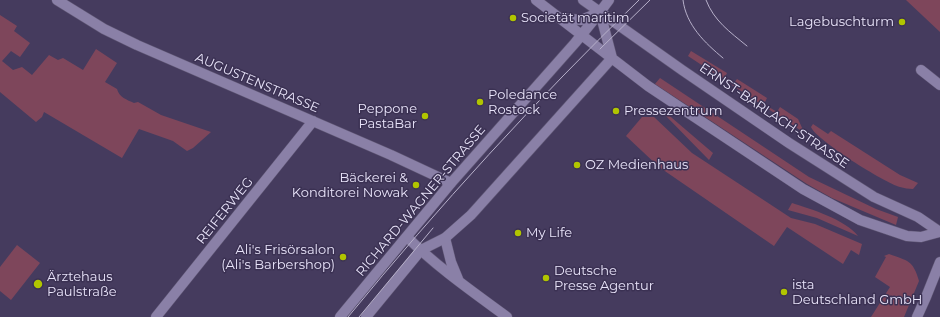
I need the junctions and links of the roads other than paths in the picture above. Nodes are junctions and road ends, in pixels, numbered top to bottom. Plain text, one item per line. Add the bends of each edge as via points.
1 (57, 0) edge
2 (536, 0) edge
3 (583, 0) edge
4 (609, 0) edge
5 (600, 12) junction
6 (559, 17) junction
7 (581, 35) junction
8 (612, 58) junction
9 (921, 70) dead end
10 (940, 85) edge
11 (313, 121) junction
12 (451, 183) junction
13 (940, 232) edge
14 (406, 236) junction
15 (445, 238) junction
16 (421, 250) junction
17 (940, 262) edge
18 (458, 281) junction
19 (156, 317) edge
20 (340, 317) edge
21 (366, 317) edge
22 (507, 317) edge
23 (916, 317) edge

1 - 11 street, AUGUSTENSTRASSE via 104,29 137,45
2 - 6 street, ERNST-BARLACH-STRASSE
3 - 5 street, ERNST-BARLACH-STRASSE
4 - 5 street, RICHARD-WAGNER-STRASSE
5 - 6 street via 580,20
5 - 7 street, RICHARD-WAGNER-STRASSE
5 - 8 street
5 - 13 street, ERNST-BARLACH-STRASSE via 796,147 874,197 918,217
6 - 7 street, ERNST-BARLACH-STRASSE
7 - 8 street, ERNST-BARLACH-STRASSE
7 - 12 street, RICHARD-WAGNER-STRASSE
8 - 13 street, ERNST-BARLACH-STRASSE via 648,86 791,182 860,220 907,236 921,237
8 - 15 street via 471,215
9 - 10 street
11 - 12 street, AUGUSTENSTRASSE
11 - 19 street, REIFERWEG
12 - 14 street, RICHARD-WAGNER-STRASSE
14 - 16 street
14 - 20 street, RICHARD-WAGNER-STRASSE
15 - 16 street
15 - 18 street
16 - 18 street
16 - 21 street
17 - 23 street
18 - 22 street

